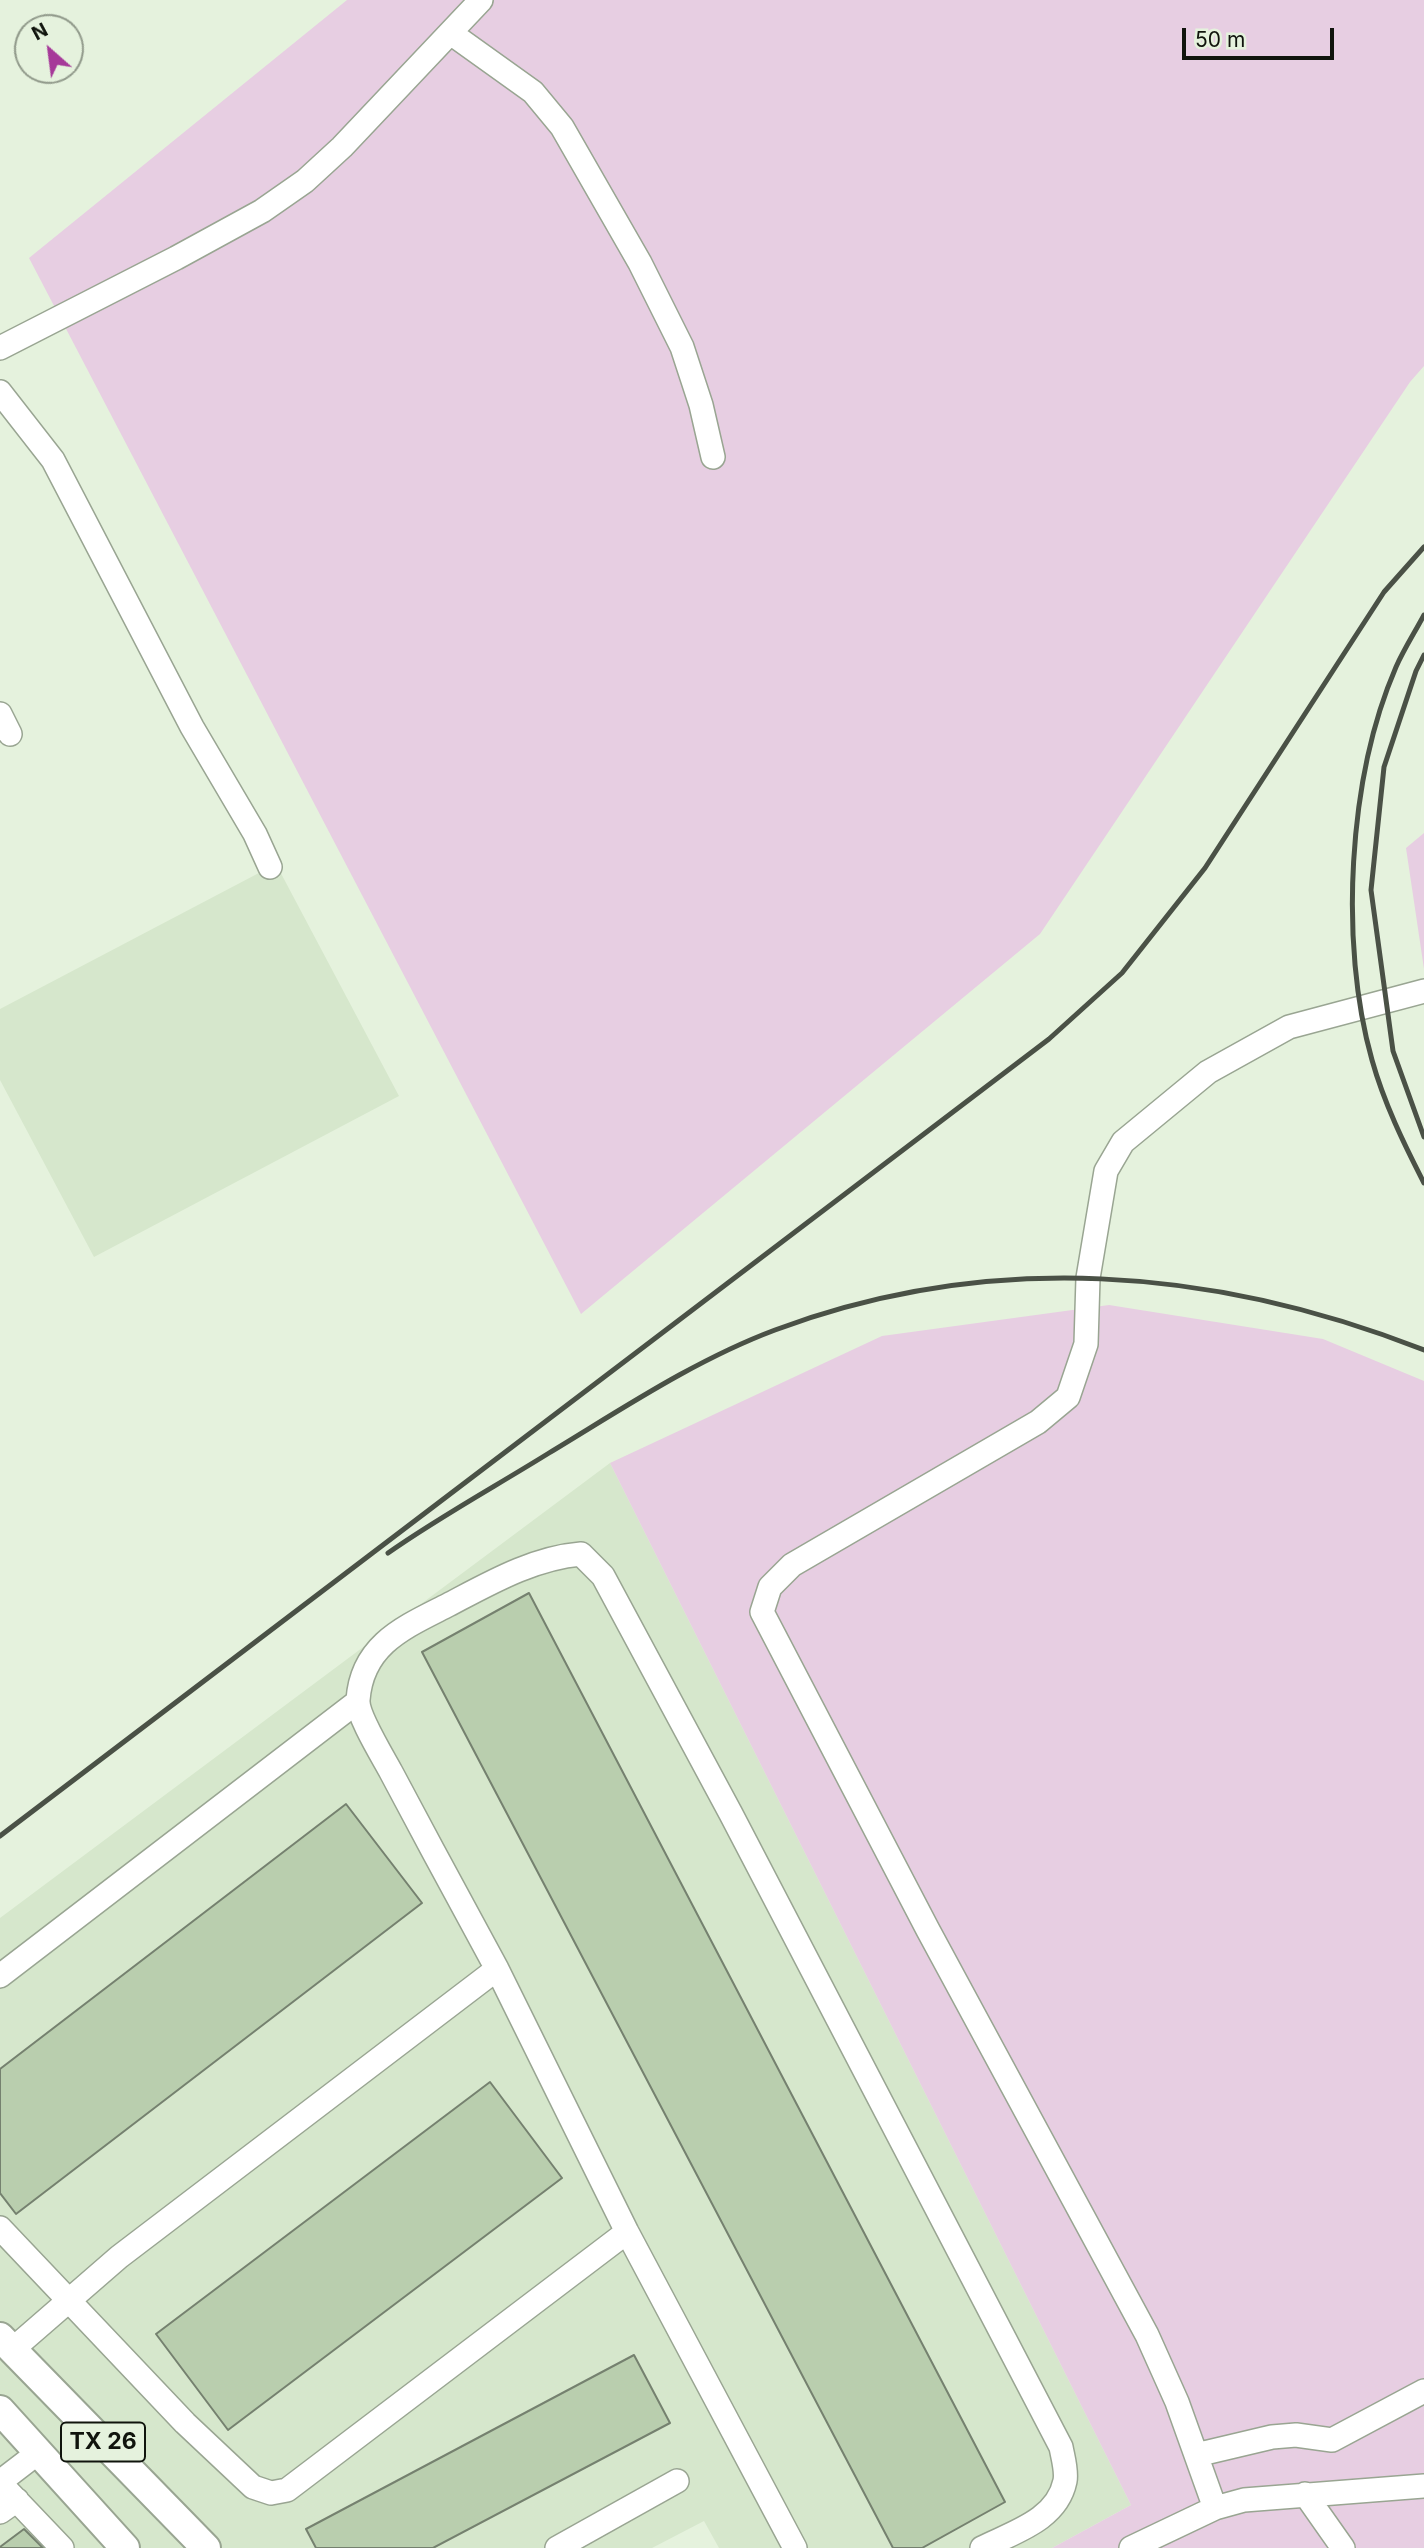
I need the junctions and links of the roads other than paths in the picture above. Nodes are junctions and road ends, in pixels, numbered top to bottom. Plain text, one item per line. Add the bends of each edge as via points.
1 (481, 0) edge
2 (452, 34) junction
3 (0, 348) edge
4 (0, 392) edge
5 (713, 457) dead end
6 (270, 867) dead end
7 (1424, 991) edge
8 (357, 1702) junction
9 (496, 1969) junction
10 (0, 1976) edge
11 (0, 2228) edge
12 (627, 2232) junction
13 (67, 2301) junction
14 (6, 2343) edge
15 (1424, 2391) edge
16 (0, 2410) edge
17 (39, 2452) junction
18 (1196, 2455) junction
19 (677, 2482) dead end
20 (0, 2483) edge
21 (1424, 2486) edge
22 (1305, 2494) junction
23 (9, 2506) edge
24 (1215, 2508) junction
25 (113, 2544) edge
26 (62, 2548) edge
27 (205, 2548) edge
28 (557, 2548) edge
29 (796, 2548) edge
30 (982, 2548) edge
31 (1131, 2548) edge
32 (1343, 2548) edge

1 - 2 street
2 - 3 street via 305,181 176,258
2 - 5 street via 533,92 562,127 682,347
4 - 6 street via 53,460
7 - 18 street via 1289,1027 1208,1072 1123,1142 1106,1171 1088,1278 1086,1344 1068,1397 1038,1422 792,1565 770,1587 762,1612 1147,2335
8 - 9 street
8 - 10 street
8 - 30 street via 365,1669 382,1642 497,1579 557,1556 581,1554 603,1576 1062,2448 1066,2478 1046,2516
9 - 12 street
9 - 13 street
11 - 13 street
12 - 13 street via 287,2490 271,2493 253,2487
12 - 29 street
13 - 14 street
14 - 27 main road, TX 26
15 - 18 street via 1332,2440 1272,2437
16 - 17 main road, TX 26
17 - 20 street
17 - 25 main road, TX 26
18 - 24 street
19 - 28 street
20 - 23 street
21 - 22 street
22 - 24 street
22 - 32 street
23 - 26 street
24 - 31 street

